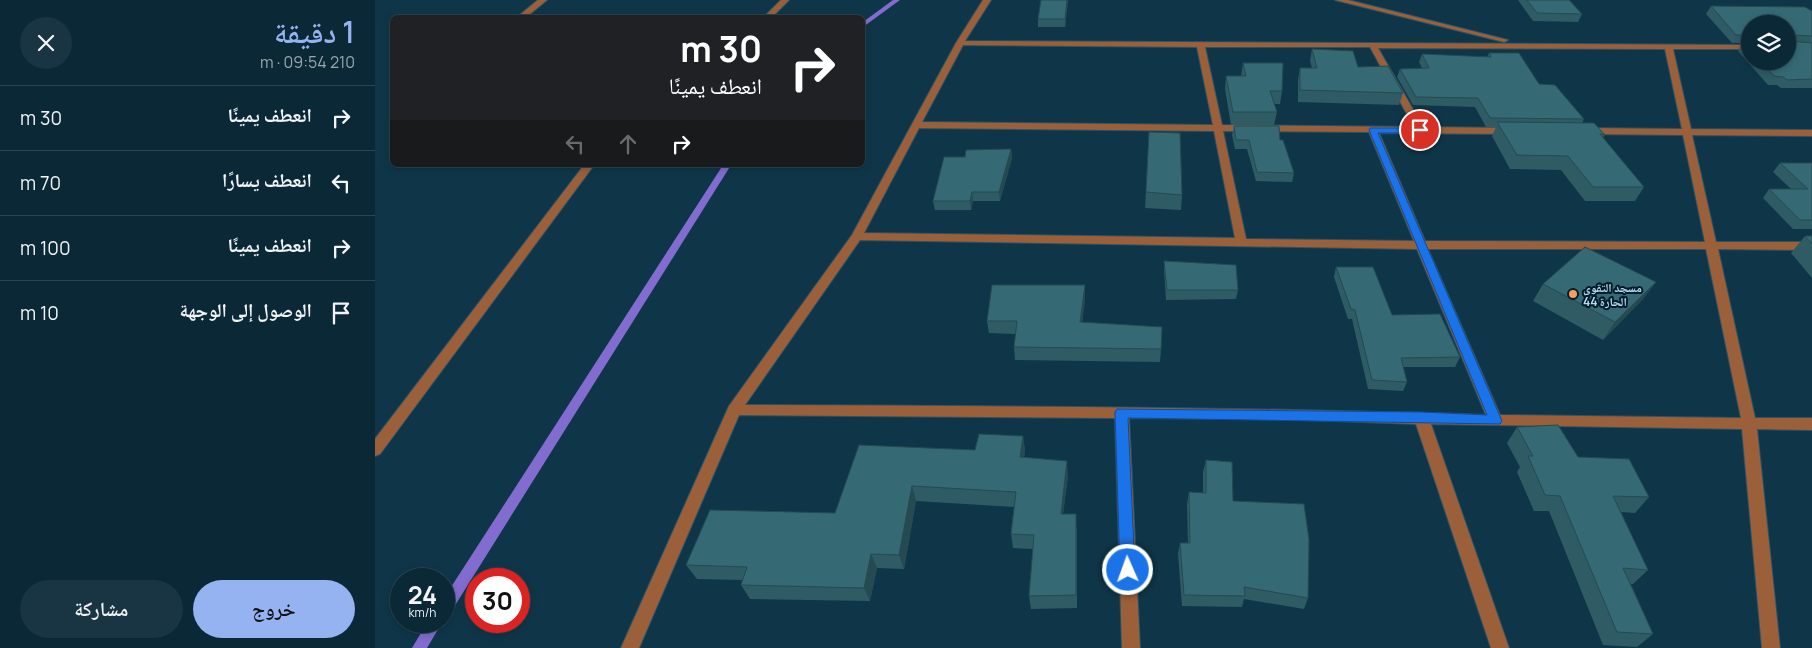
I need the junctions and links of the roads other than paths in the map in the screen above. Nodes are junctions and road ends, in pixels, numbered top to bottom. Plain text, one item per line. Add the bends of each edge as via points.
1 (543, 0) edge
2 (785, 0) edge
3 (987, 0) edge
4 (1339, 0) edge
5 (523, 15) edge
6 (769, 15) edge
7 (960, 43) junction
8 (1201, 44) junction
9 (1373, 45) junction
10 (1525, 46) junction
11 (1669, 47) junction
12 (1741, 47) edge
13 (915, 125) junction
14 (1219, 130) junction
15 (1373, 130) junction
16 (1420, 130) junction
17 (1519, 131) edge
18 (1578, 131) edge
19 (1687, 132) junction
20 (1812, 133) edge
21 (587, 167) edge
22 (857, 236) junction
23 (1241, 241) junction
24 (1421, 245) junction
25 (1711, 246) junction
26 (1812, 246) edge
27 (734, 410) junction
28 (1121, 412) junction
29 (1421, 417) junction
30 (1495, 421) junction
31 (1749, 423) junction
32 (1812, 424) edge
33 (375, 450) edge
34 (630, 648) edge
35 (1131, 648) edge
36 (1500, 648) edge
37 (1771, 648) edge

1 - 5 street
2 - 6 street
3 - 7 street
4 - 10 street
7 - 8 street
7 - 13 street
8 - 9 street
8 - 14 street
9 - 10 street
9 - 16 street
10 - 11 street
11 - 12 street
11 - 19 street
13 - 14 street
13 - 22 street
14 - 15 street
14 - 23 street
15 - 16 street
15 - 24 street
16 - 17 street
18 - 19 street
19 - 20 street
19 - 25 street
21 - 33 street
22 - 23 street
22 - 27 street
23 - 24 street
24 - 25 street
24 - 30 street
25 - 26 street
25 - 31 street
27 - 28 street
27 - 34 street
28 - 29 street
28 - 35 street
29 - 30 street
29 - 36 street
30 - 31 street
31 - 32 street
31 - 37 street

